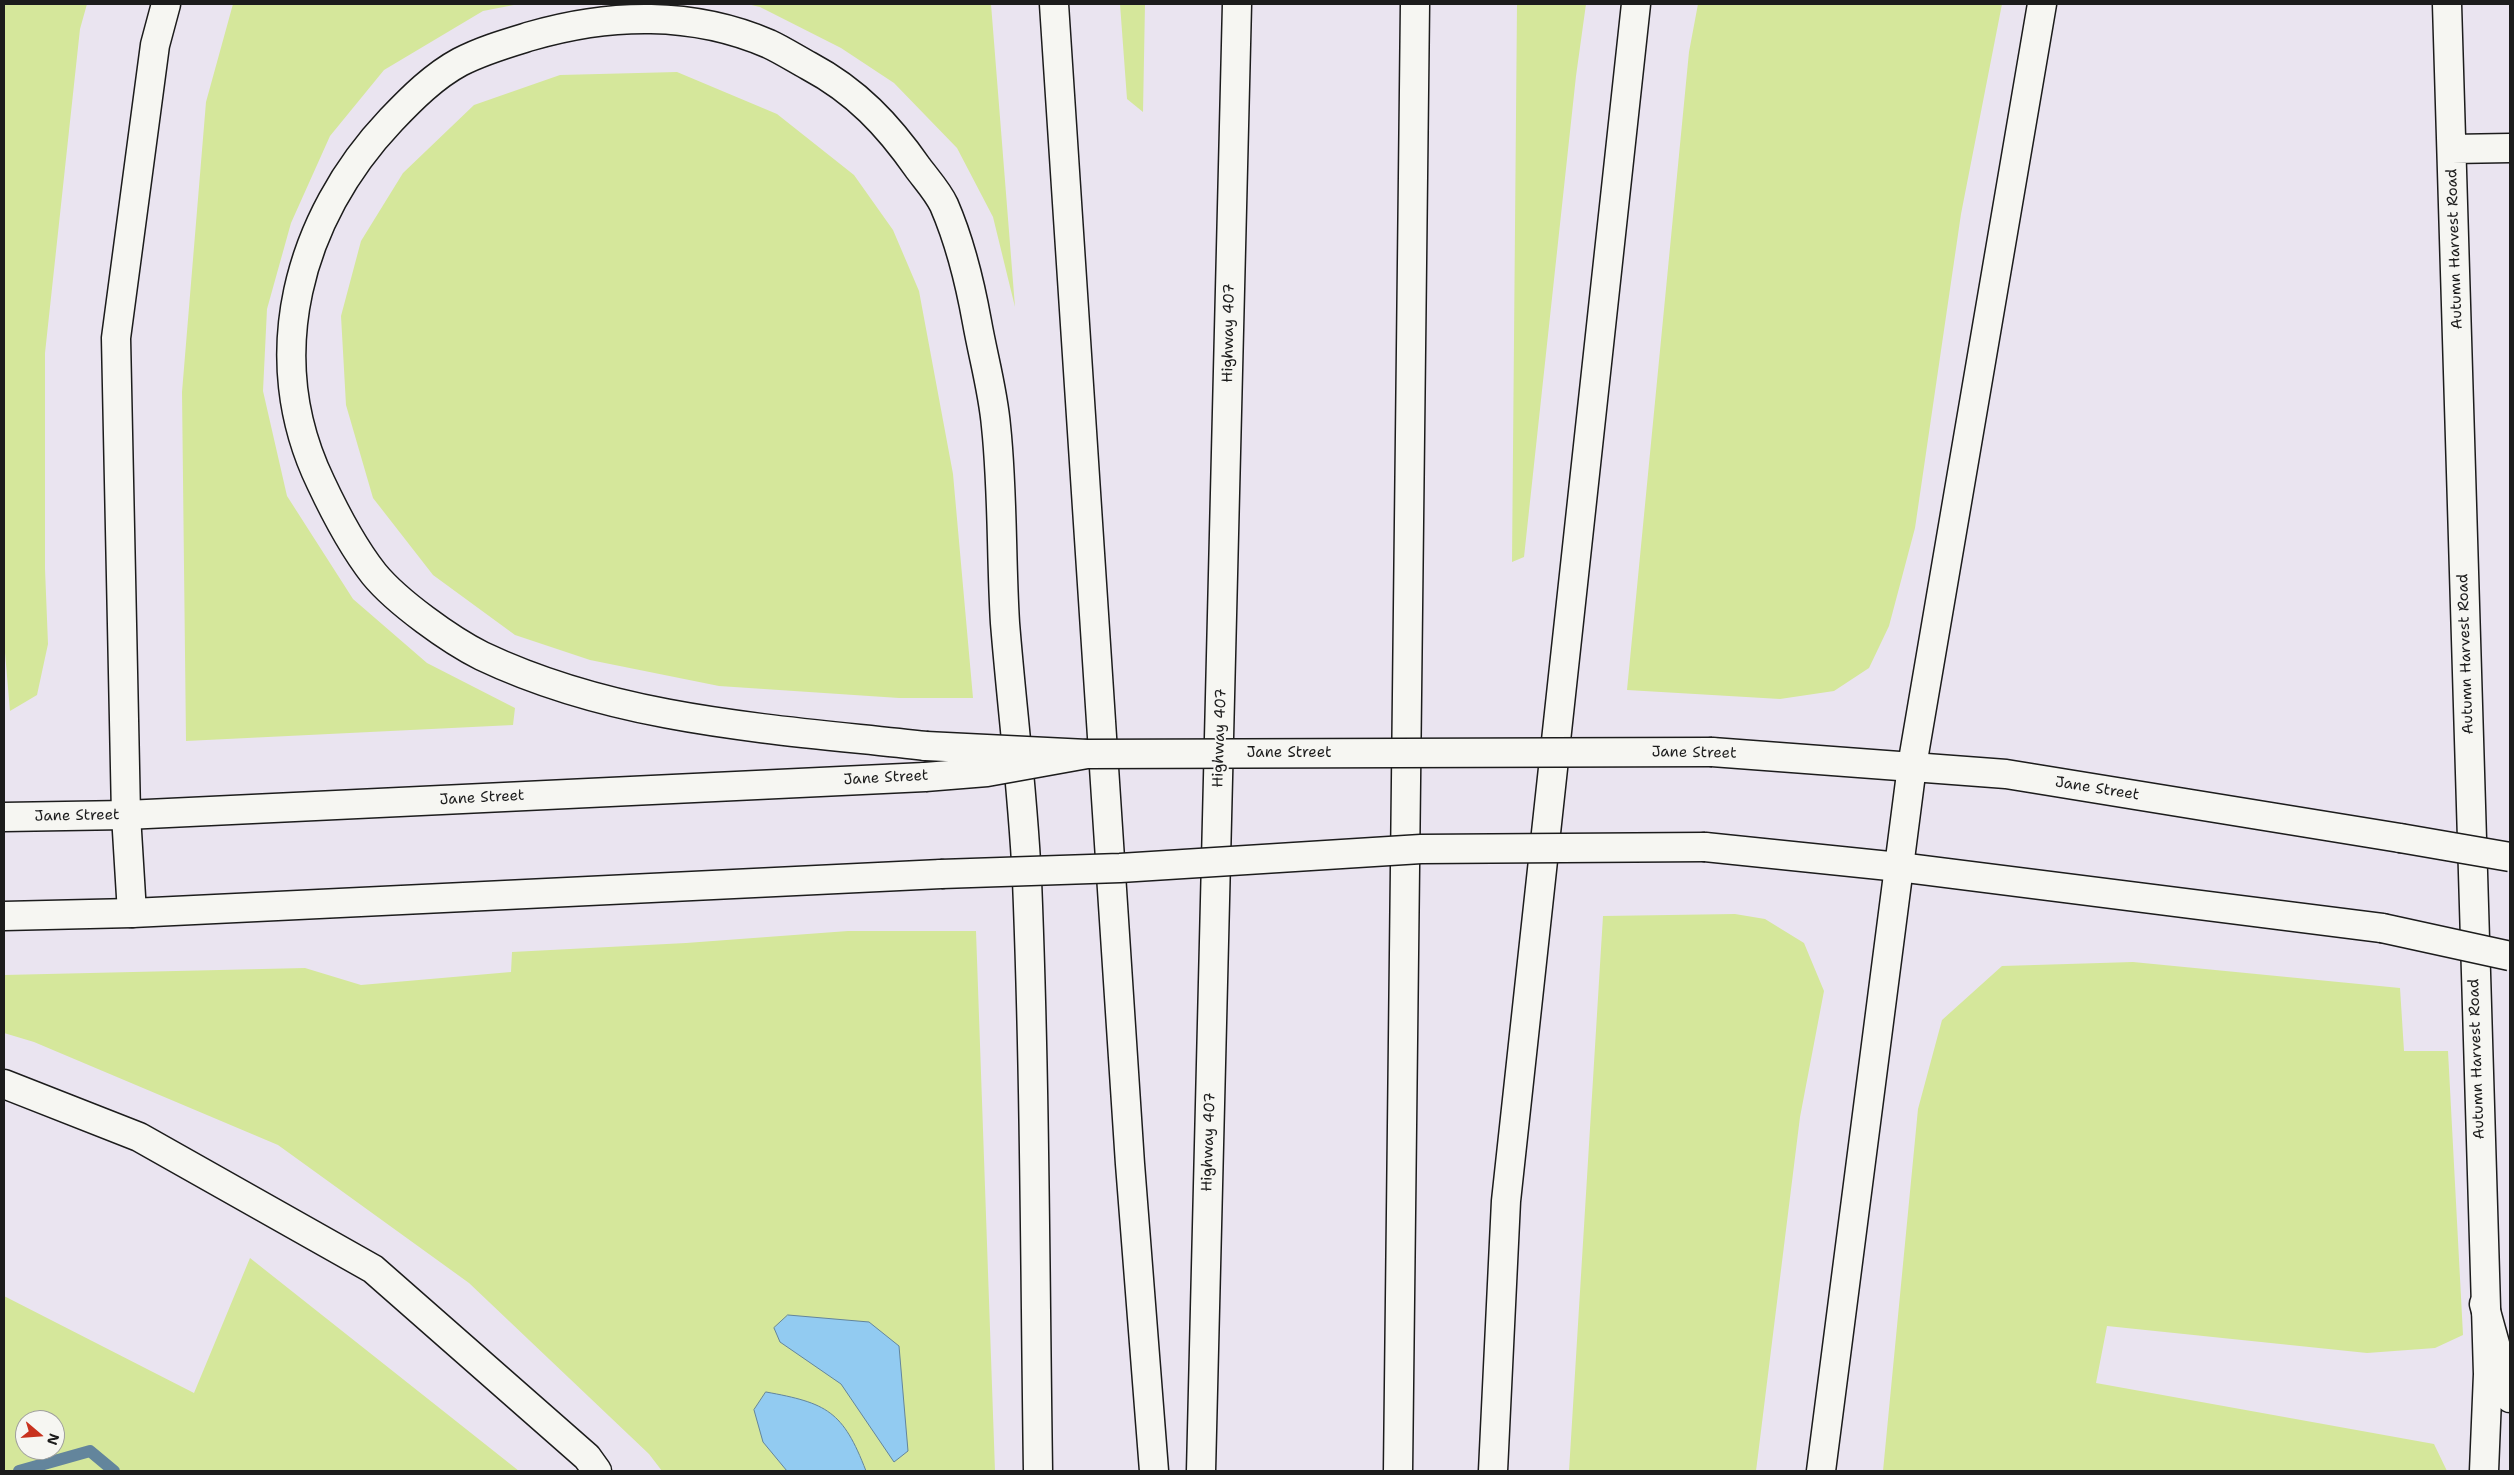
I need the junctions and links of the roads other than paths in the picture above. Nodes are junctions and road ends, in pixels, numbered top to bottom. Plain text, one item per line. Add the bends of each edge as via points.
1 (166, 4) edge
2 (1054, 4) edge
3 (1236, 4) edge
4 (1415, 4) edge
5 (1636, 4) edge
6 (2042, 4) edge
7 (2447, 4) edge
8 (2510, 148) edge
9 (2452, 149) junction
10 (1087, 754) junction
11 (1912, 766) junction
12 (126, 815) junction
13 (4, 817) edge
14 (2510, 857) edge
15 (1899, 867) junction
16 (132, 913) junction
17 (4, 916) edge
18 (2510, 956) edge
19 (4, 1084) edge
20 (2484, 1304) junction
21 (2510, 1398) edge
22 (597, 1471) edge
23 (1038, 1471) edge
24 (1154, 1471) edge
25 (1201, 1471) edge
26 (1398, 1471) edge
27 (1492, 1471) edge
28 (1820, 1471) edge
29 (2484, 1471) edge

1 - 12 main road via 155,45 116,338
2 - 24 main road
3 - 25 main road, Highway 407
4 - 26 main road
5 - 27 main road via 1506,1201
6 - 11 main road
7 - 9 main road, Autumn Harvest Road
8 - 9 main road
9 - 20 main road, Autumn Harvest Road
10 - 11 main road, Jane Street, bridge via 1712,752
10 - 12 main road, Jane Street, bridge via 987,772 925,776
10 - 23 main road, bridge via 926,746 668,714 587,696 476,653 438,630 378,579 342,528 308,457 291,374 293,314 306,258 332,198 365,148 419,91 458,63 504,44 555,29 606,20 658,17 711,26 766,43 824,74 864,102 894,133 942,201 970,282 996,423 1005,616 1027,874
11 - 14 main road, Jane Street, bridge via 2006,774
11 - 15 main road
12 - 13 main road, Jane Street
12 - 16 main road
15 - 16 main road, bridge via 1705,847 1421,849 1120,868
15 - 18 main road, bridge via 2382,928
15 - 28 main road
16 - 17 main road
19 - 22 main road via 139,1137 373,1269 587,1457
20 - 21 main road
20 - 29 main road via 2488,1374

